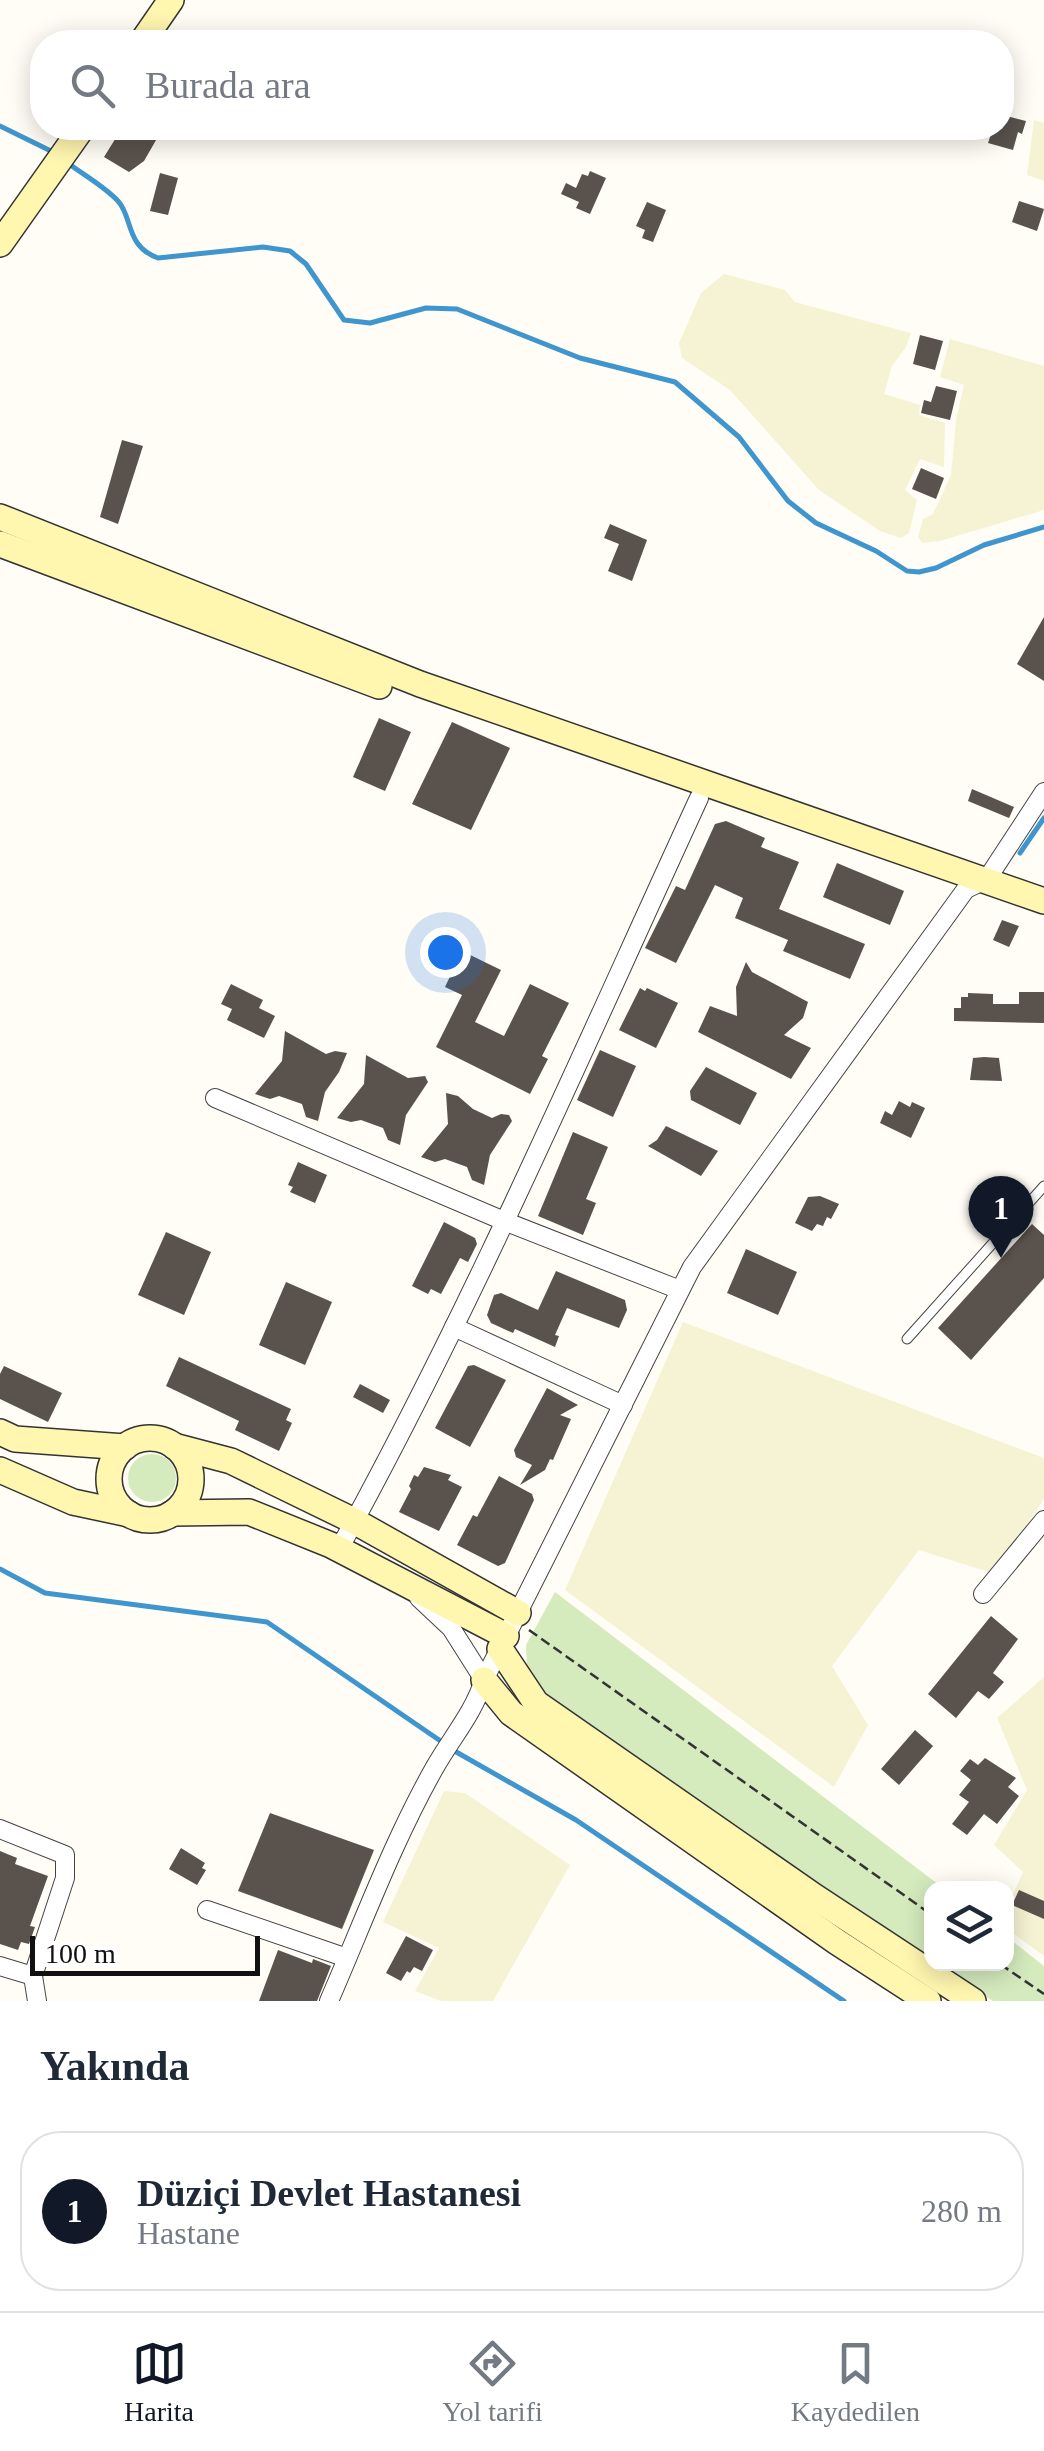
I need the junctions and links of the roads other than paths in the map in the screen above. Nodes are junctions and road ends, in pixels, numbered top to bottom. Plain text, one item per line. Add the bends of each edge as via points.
1 (172, 0) edge
2 (151, 30) edge
3 (74, 140) edge
4 (0, 244) edge
5 (0, 517) edge
6 (0, 544) edge
7 (1044, 792) edge
8 (699, 798) junction
9 (977, 884) junction
10 (1044, 900) edge
11 (1044, 918) edge
12 (215, 1098) dead end
13 (1044, 1186) edge
14 (504, 1221) junction
15 (680, 1290) junction
16 (454, 1327) junction
17 (906, 1340) dead end
18 (622, 1405) junction
19 (0, 1432) edge
20 (174, 1446) junction
21 (125, 1447) junction
22 (0, 1470) edge
23 (173, 1513) junction
24 (129, 1514) junction
25 (1044, 1520) edge
26 (354, 1522) junction
27 (339, 1549) junction
28 (405, 1583) junction
29 (983, 1594) dead end
30 (510, 1630) junction
31 (484, 1680) junction
32 (0, 1830) edge
33 (208, 1910) dead end
34 (347, 1958) junction
35 (0, 1966) edge
36 (33, 1976) junction
37 (36, 2001) edge
38 (328, 2001) edge
39 (928, 2001) edge
40 (974, 2001) edge

1 - 2 street
3 - 4 street
5 - 9 street via 420,684
6 - 8 street
7 - 9 street
8 - 9 street
8 - 14 street
9 - 10 street
9 - 11 street
9 - 15 street
12 - 14 street
13 - 17 lane
14 - 15 street
14 - 16 street
15 - 18 street
16 - 18 street
16 - 26 street
18 - 30 street
19 - 21 street via 14,1439
20 - 21 street via 143,1439
20 - 23 street via 191,1474 187,1497
20 - 26 street via 232,1461
21 - 24 street via 113,1462 110,1485
22 - 24 street via 72,1502
23 - 24 street via 152,1520
23 - 27 street via 249,1512
25 - 29 street
26 - 27 street
26 - 30 street
27 - 28 street
28 - 30 street
28 - 31 street via 450,1628
30 - 31 street
30 - 40 street via 536,1702
31 - 34 street via 465,1725 436,1766
31 - 39 street via 510,1712
32 - 36 street via 65,1855 65,1878
33 - 34 street
34 - 38 street
35 - 36 street
36 - 37 street

